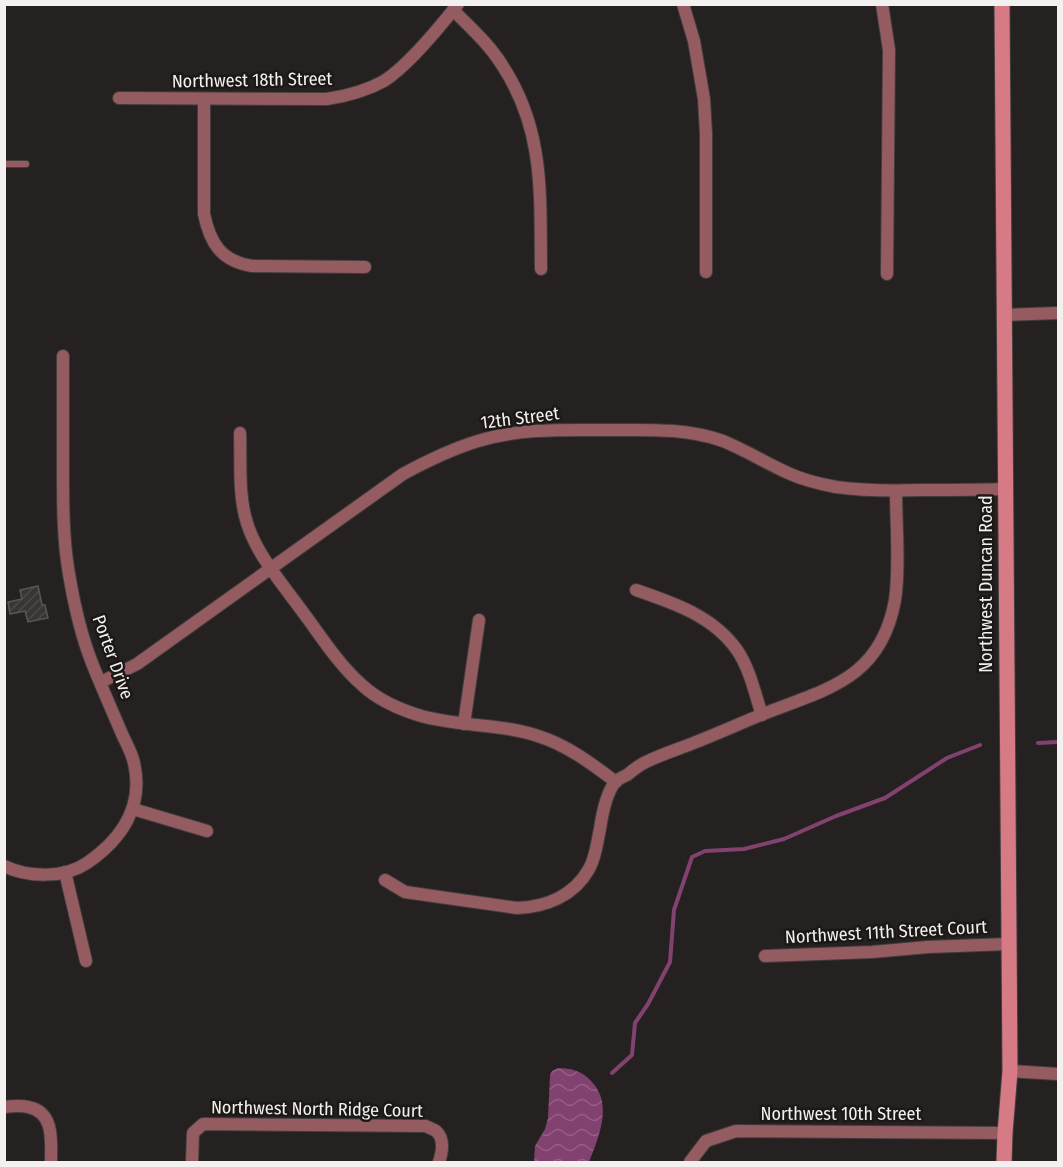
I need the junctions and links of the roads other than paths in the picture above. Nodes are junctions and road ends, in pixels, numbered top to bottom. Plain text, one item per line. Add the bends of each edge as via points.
1 (683, 4) edge
2 (882, 4) edge
3 (1002, 4) edge
4 (456, 7) edge
5 (119, 98) dead end
6 (204, 99) junction
7 (4, 164) edge
8 (26, 164) dead end
9 (365, 267) dead end
10 (541, 270) dead end
11 (706, 272) dead end
12 (888, 274) dead end
13 (1059, 313) edge
14 (1005, 315) junction
15 (63, 356) dead end
16 (240, 433) dead end
17 (1005, 489) junction
18 (896, 491) junction
19 (270, 568) junction
20 (636, 590) dead end
21 (478, 620) dead end
22 (100, 682) junction
23 (762, 715) junction
24 (464, 724) junction
25 (616, 782) junction
26 (133, 808) junction
27 (207, 831) dead end
28 (4, 866) edge
29 (65, 872) junction
30 (385, 880) dead end
31 (1008, 944) junction
32 (765, 956) dead end
33 (86, 961) dead end
34 (1010, 1071) junction
35 (1059, 1074) edge
36 (4, 1107) edge
37 (1005, 1133) junction
38 (51, 1162) edge
39 (192, 1162) edge
40 (439, 1162) edge
41 (690, 1162) edge
42 (1004, 1162) edge

1 - 11 street via 704,99
2 - 12 street via 889,50
3 - 14 street, Northwest Duncan Road
4 - 6 street, Northwest 18th Street via 401,67 364,90 327,99
4 - 10 street via 502,65 528,117 539,177
5 - 6 street, Northwest 18th Street
6 - 9 street via 204,214 207,232 215,246 240,264 252,266
7 - 8 lane
13 - 14 street
14 - 17 street, Northwest Duncan Road
15 - 22 street, Porter Drive via 65,550 81,627
16 - 19 street via 244,510 252,536
17 - 18 street, 12th Street
17 - 31 street, Northwest Duncan Road
18 - 19 street, 12th Street via 817,483 722,441 696,434 670,430 531,431 479,441 423,463
18 - 23 street via 897,583 881,642 857,672 818,694
19 - 22 street, 12th Street via 137,664
19 - 24 street via 362,686 401,709
20 - 23 street via 688,610 724,634 738,652
21 - 24 street
22 - 26 street, Porter Drive via 134,760
23 - 25 street via 644,763
24 - 25 street via 539,736 568,749
25 - 30 street via 607,799 589,869 565,895 550,903 517,908 405,892
26 - 27 street
26 - 29 street, Porter Drive via 125,826 103,852 84,866
28 - 29 street, Porter Drive via 24,873
29 - 33 street
31 - 32 street, Northwest 11th Street Court
31 - 34 street, Northwest Duncan Road
34 - 35 street
34 - 37 street, Northwest Duncan Road
36 - 38 street via 28,1106 48,1120
37 - 41 street, Northwest 10th Street via 736,1131 706,1141
37 - 42 street, Northwest Duncan Road
39 - 40 street, Northwest North Ridge Court via 193,1126 203,1124 441,1128

